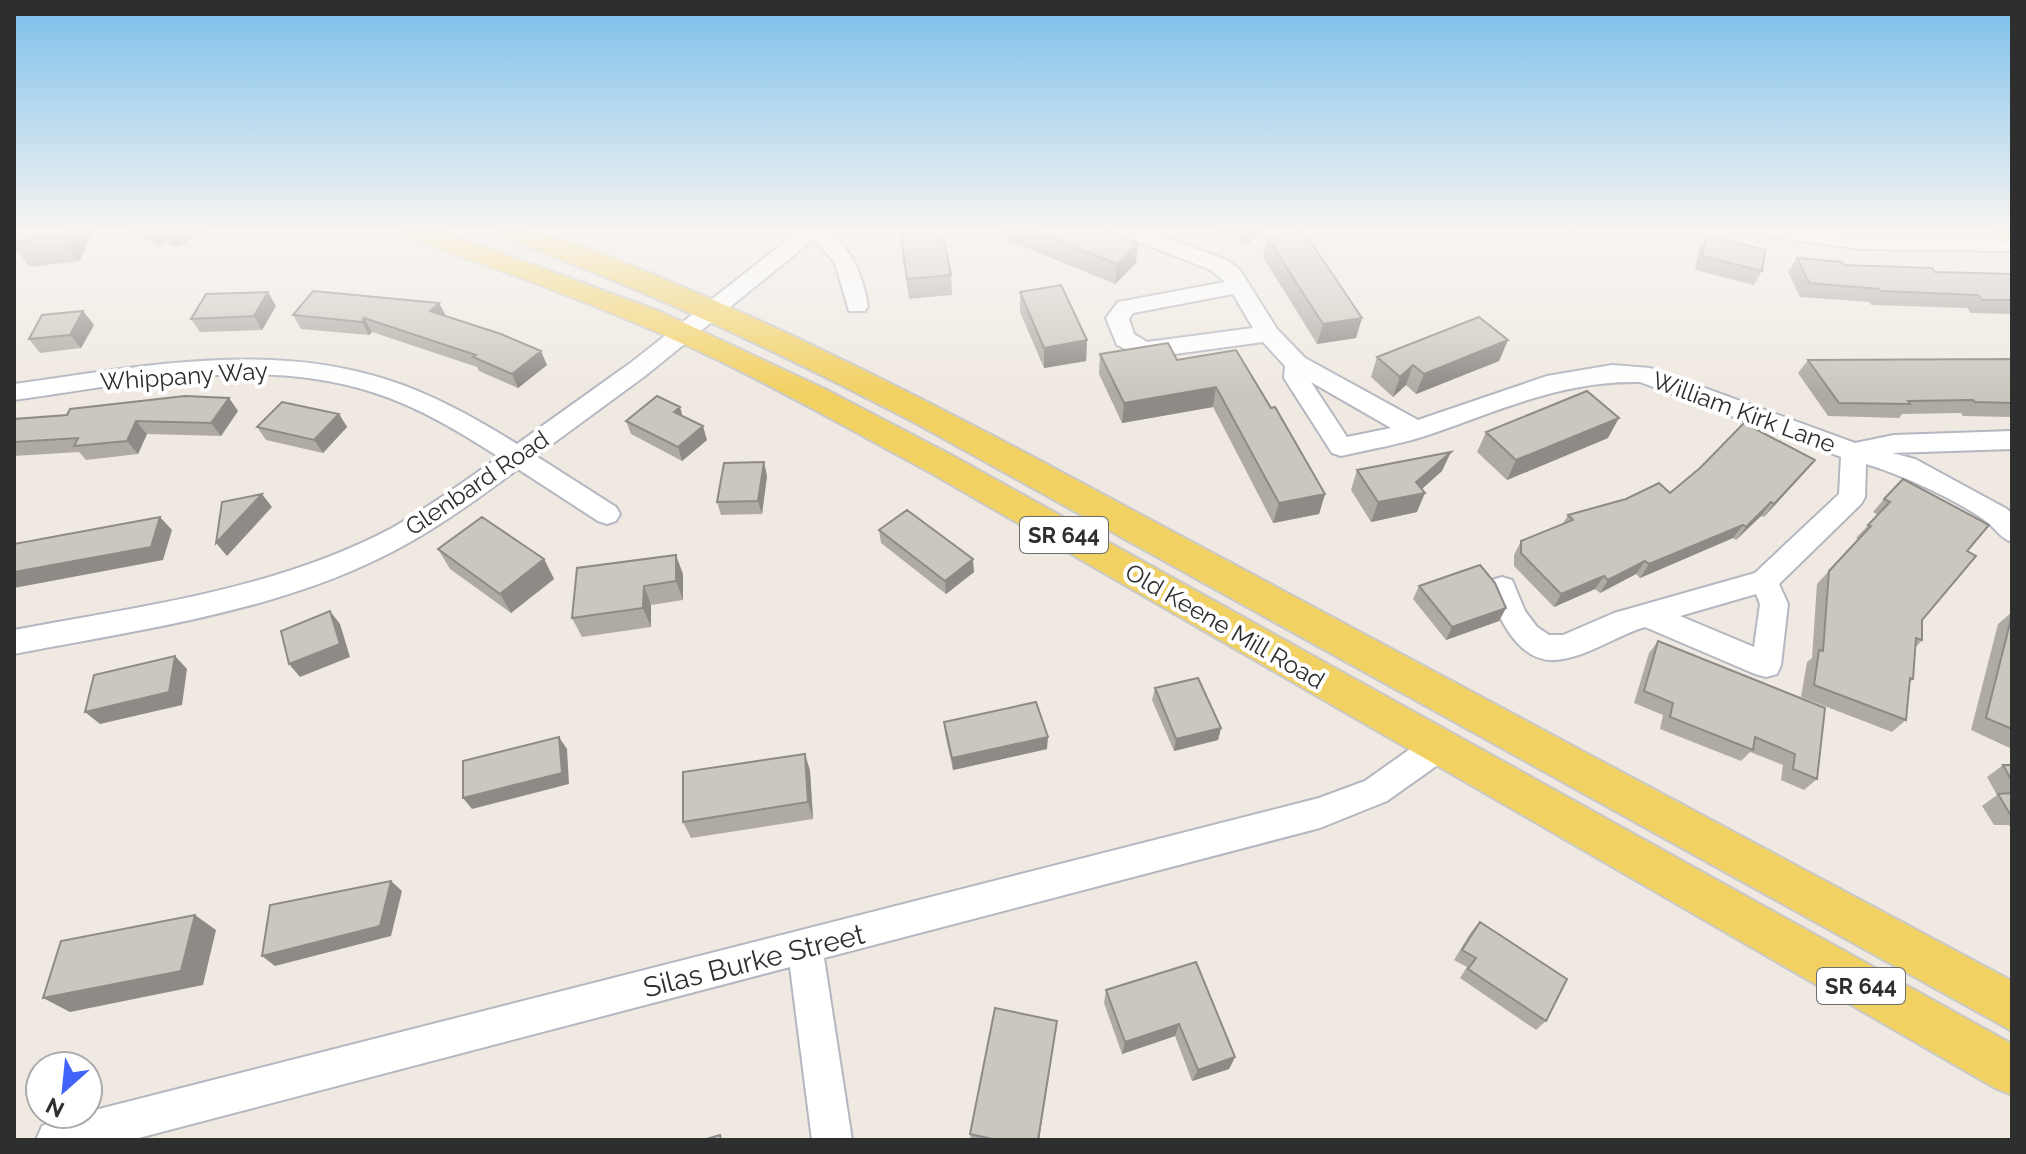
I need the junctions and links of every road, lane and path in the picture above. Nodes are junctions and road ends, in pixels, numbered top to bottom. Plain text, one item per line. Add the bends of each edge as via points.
1 (559, 284) edge
2 (629, 284) edge
3 (745, 284) edge
4 (853, 284) edge
5 (1239, 286) joint
6 (857, 306) dead end
7 (698, 321) junction
8 (1268, 334) junction
9 (1297, 364) junction
10 (14, 392) edge
11 (1415, 430) junction
12 (2012, 440) edge
13 (1854, 452) junction
14 (516, 458) junction
15 (607, 514) dead end
16 (2007, 520) edge
17 (1764, 581) junction
18 (1502, 588) dead end
19 (1647, 615) junction
20 (14, 642) edge
21 (1438, 747) junction
22 (805, 948) junction
23 (2012, 1007) edge
24 (2012, 1071) edge
25 (56, 1140) edge
26 (832, 1140) edge

1 - 7 main road, Old Keene Mill Road / SR 644 via 603,300
2 - 7 main road, Old Keene Mill Road / SR 644
3 - 7 street, Glenbard Road
4 - 6 street
5 - 8 street, William Kirk Lane
5 - 8 street via 1126,307 1117,318 1120,335 1145,350
7 - 14 street, Glenbard Road
7 - 21 main road, Old Keene Mill Road / SR 644 via 793,386 943,465
7 - 23 main road, Old Keene Mill Road / SR 644 via 920,410
8 - 9 street, William Kirk Lane
9 - 11 street, William Kirk Lane
9 - 11 street, William Kirk Lane via 1296,378 1341,447
10 - 14 street, Whippany Way via 190,371 307,371 381,386 419,401
11 - 13 street, William Kirk Lane via 1557,381 1611,372 1642,374
12 - 13 street via 1894,444
13 - 16 street, William Kirk Lane via 1906,466
13 - 17 street via 1852,497
14 - 15 street, Whippany Way
14 - 20 street, Glenbard Road via 401,535 282,585 195,608
17 - 19 street
17 - 19 street via 1774,604 1766,665
18 - 19 street via 1512,618 1526,634 1559,648
21 - 22 street, Silas Burke Street via 1376,791 1320,813
21 - 24 main road, Old Keene Mill Road / SR 644
22 - 25 street, Silas Burke Street
22 - 26 street

